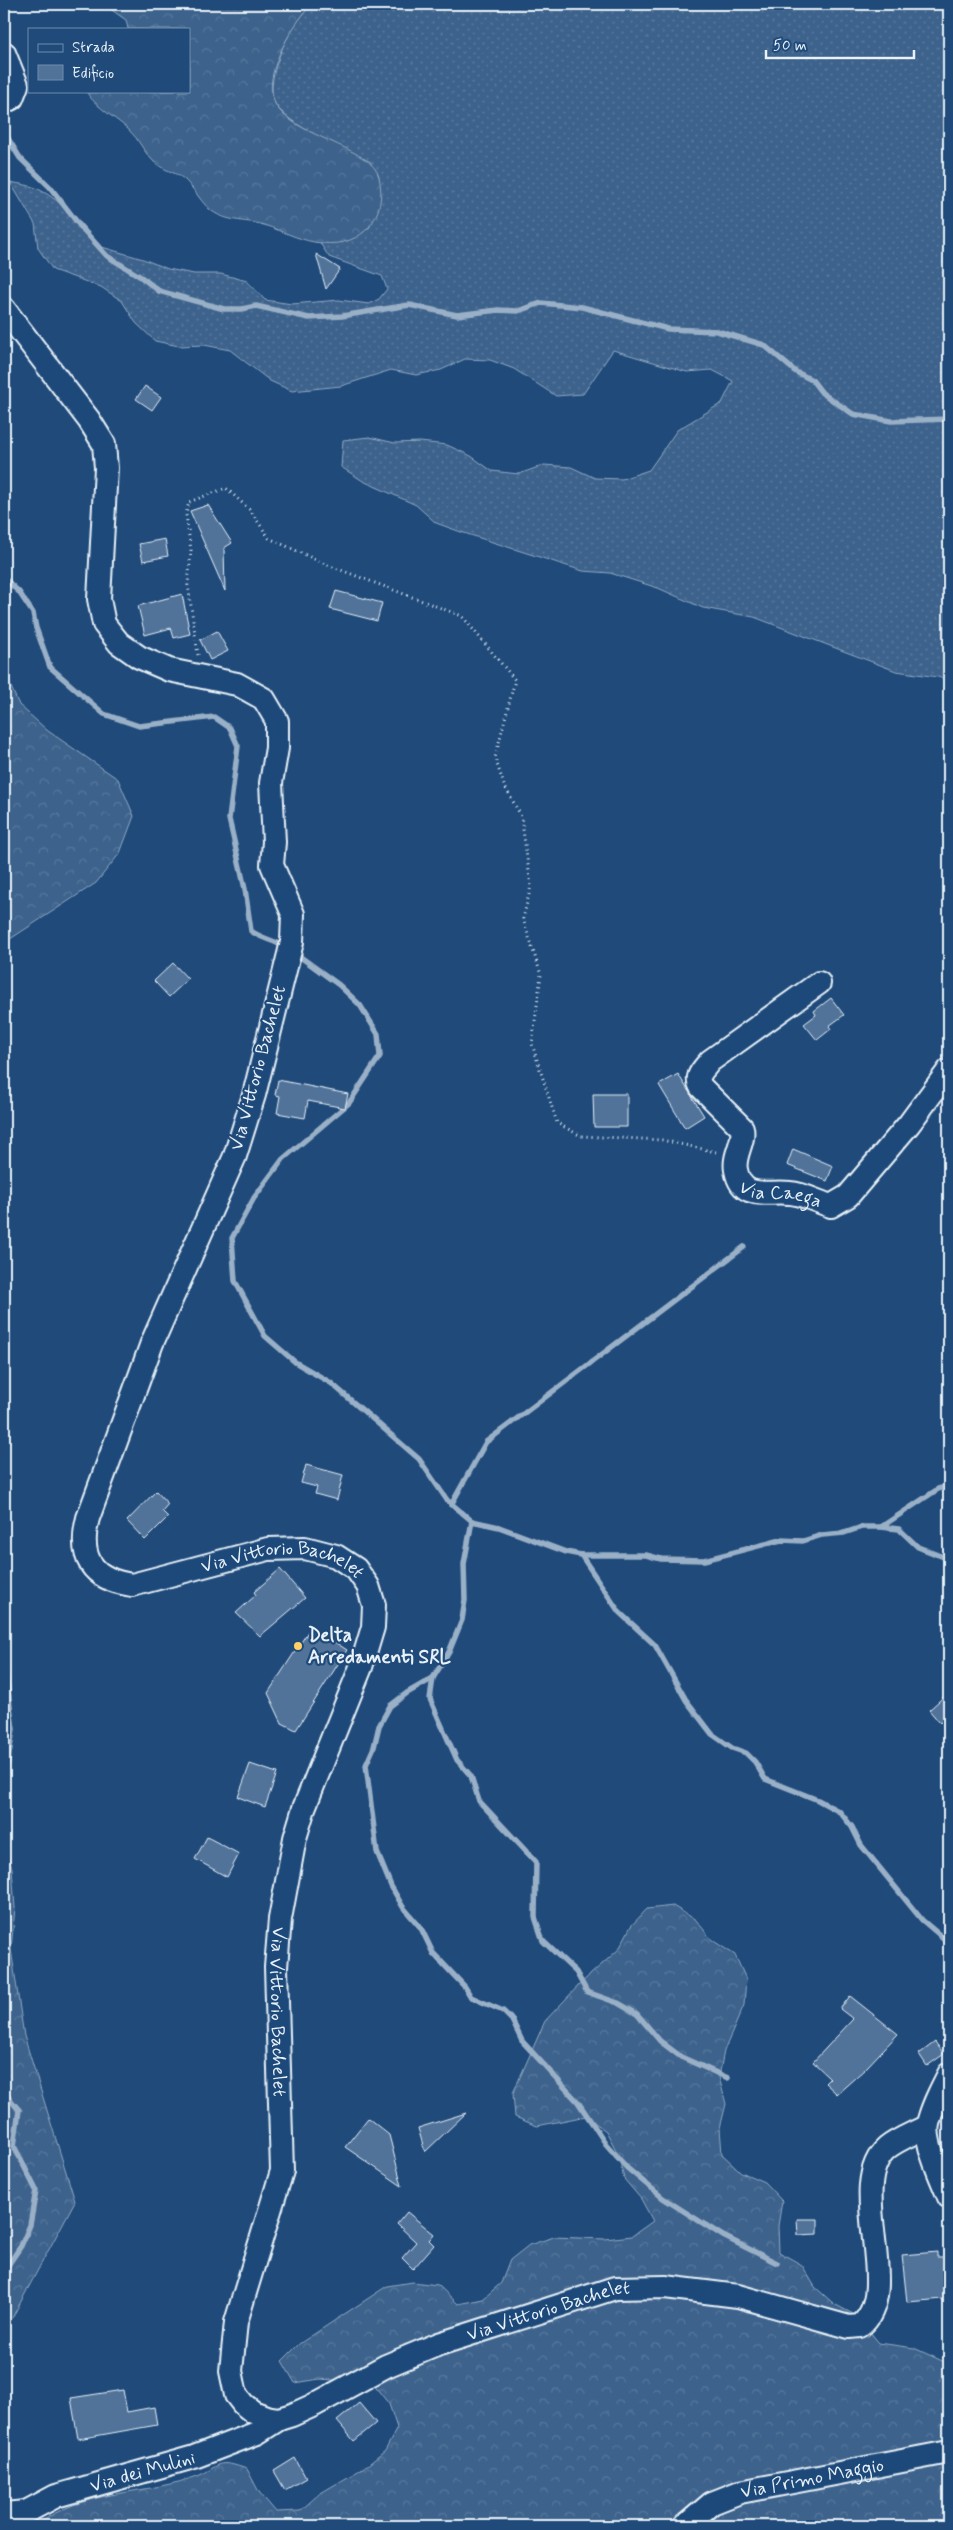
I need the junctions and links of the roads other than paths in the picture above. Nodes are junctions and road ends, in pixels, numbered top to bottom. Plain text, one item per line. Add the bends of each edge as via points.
1 (4, 53) edge
2 (4, 102) edge
3 (4, 309) edge
4 (819, 983) dead end
5 (949, 1070) edge
6 (949, 2074) edge
7 (927, 2126) junction
8 (949, 2197) edge
9 (279, 2419) junction
10 (949, 2452) edge
11 (4, 2514) edge
12 (685, 2526) edge

1 - 2 street via 17,85 12,98
3 - 9 street, Via Vittorio Bachelet via 104,444 106,468 99,599 104,624 119,643 139,657 169,670 237,684 264,699 277,721 277,748 271,783 272,865 293,914 292,942 254,1095 235,1156 152,1343 83,1536 87,1557 98,1574 132,1585 268,1549 305,1548 336,1556 356,1569 368,1586 374,1605 373,1627 361,1667 304,1808 280,1918 276,1967 282,2171 236,2322 230,2371 236,2396 243,2404 266,2417
4 - 5 street, Via Caega via 721,1053 699,1076 701,1087 742,1128 735,1168 741,1182 754,1192 789,1192 831,1206 848,1196 909,1124
6 - 7 street
7 - 8 street via 933,2159
7 - 9 street, Via Vittorio Bachelet via 887,2148 875,2168 871,2188 877,2292 874,2310 860,2326 848,2327 738,2296 665,2287 615,2288 439,2344 386,2366 314,2405
9 - 11 street, Via dei Mulini via 257,2433 194,2457 56,2496 26,2512
10 - 12 street, Via Primo Maggio via 740,2492 712,2503

